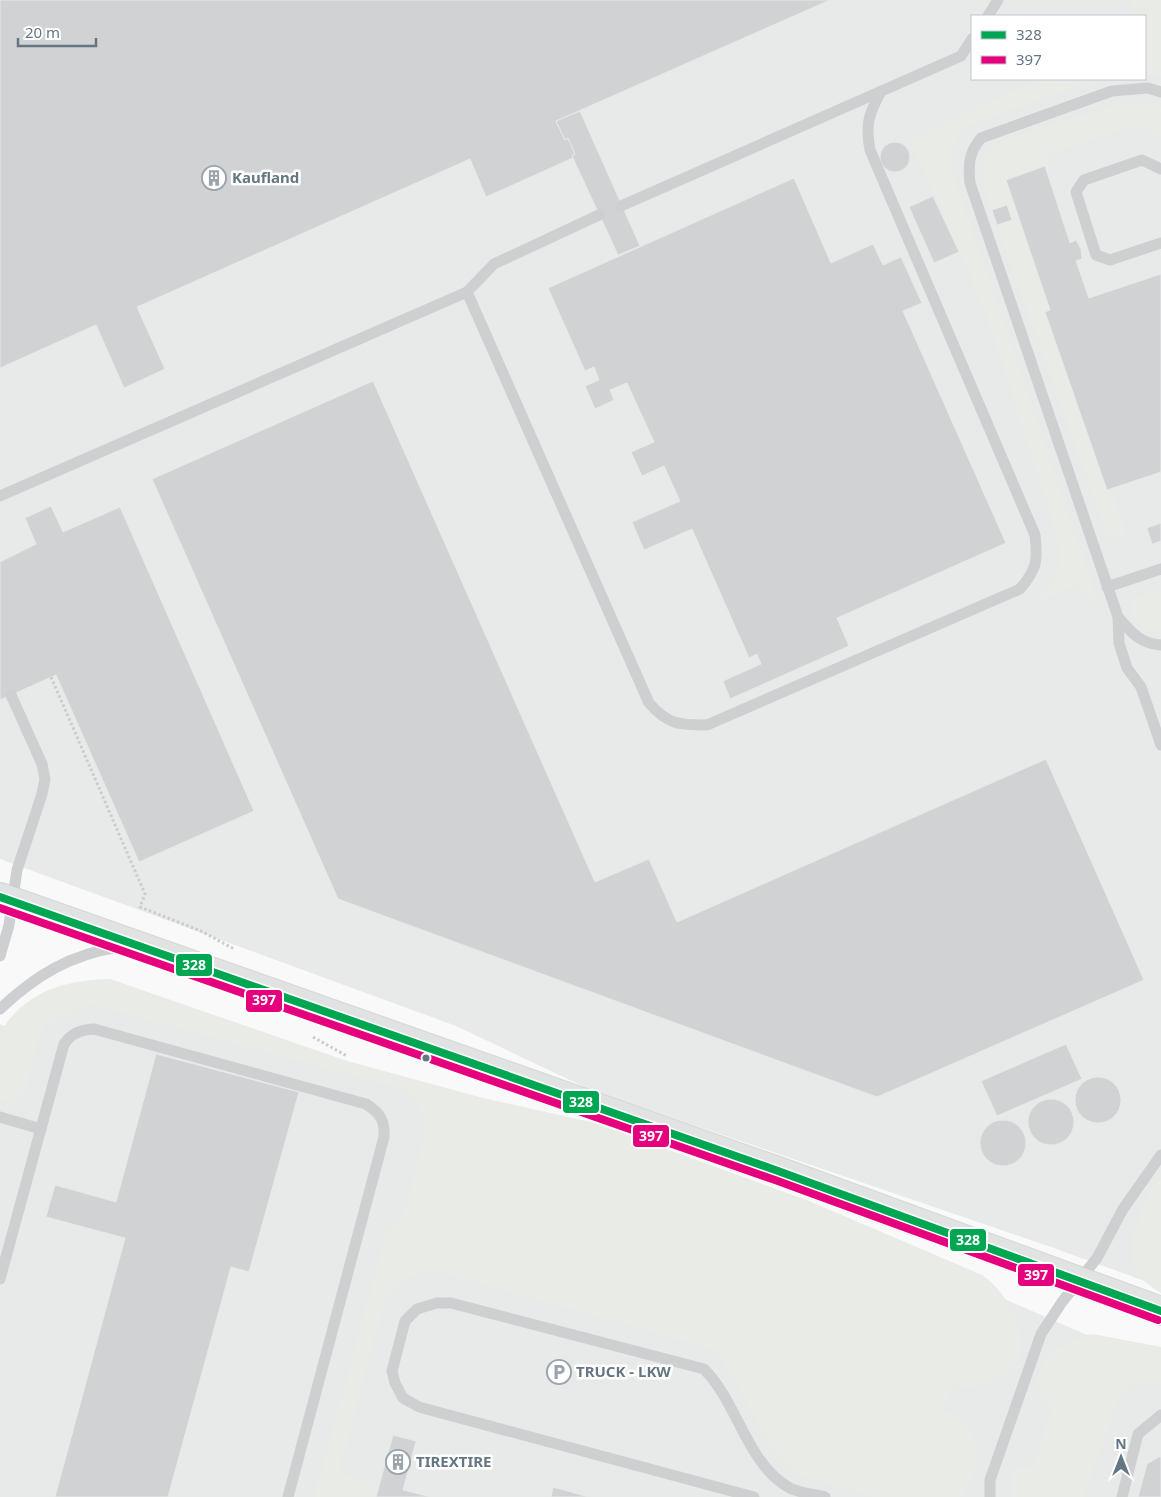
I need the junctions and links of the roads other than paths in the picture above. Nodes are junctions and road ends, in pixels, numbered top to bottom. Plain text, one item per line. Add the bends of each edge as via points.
1 (998, 0) edge
2 (989, 15) edge
3 (971, 41) edge
4 (881, 91) junction
5 (1161, 92) edge
6 (1161, 169) edge
7 (621, 206) dead end
8 (599, 216) dead end
9 (1161, 243) edge
10 (467, 292) junction
11 (0, 496) edge
12 (1161, 569) edge
13 (1107, 587) junction
14 (1118, 617) junction
15 (1161, 645) edge
16 (11, 695) dead end
17 (1161, 746) edge
18 (6, 899) edge
19 (135, 944) junction
20 (0, 956) edge
21 (0, 1009) edge
22 (0, 1117) edge
23 (41, 1129) junction
24 (1161, 1155) edge
25 (0, 1279) edge
26 (1079, 1281) junction
27 (1161, 1311) edge
28 (1161, 1415) edge
29 (288, 1497) edge
30 (754, 1497) edge
31 (825, 1497) edge
32 (990, 1497) edge
33 (1122, 1497) edge

1 - 2 lane
3 - 4 lane via 961,56
4 - 7 lane
4 - 10 lane via 869,113 866,131 870,150 1035,535 1037,556 1033,574 1020,589 707,725 685,725 662,718 649,703
5 - 13 lane via 1148,88 1112,91 981,138 972,148 968,167 970,183
6 - 9 lane via 1142,160 1084,180 1076,192 1096,255 1110,260
8 - 10 lane via 494,264
10 - 11 lane
12 - 13 lane
13 - 14 lane
14 - 15 lane via 1134,636 1152,645
14 - 17 lane via 1119,643 1127,668 1141,687
16 - 18 lane via 39,756 45,779
18 - 19 main road
18 - 20 lane via 9,925
19 - 21 lane via 103,949 52,968
19 - 26 main road
22 - 23 lane
23 - 25 lane
23 - 29 lane via 64,1044 81,1030 94,1029 366,1104 377,1111 384,1124 384,1137
24 - 26 lane via 1123,1209 1097,1258
26 - 27 main road
26 - 32 lane via 1041,1334 990,1480
28 - 33 lane via 1138,1434
30 - 31 lane via 419,1407 403,1398 394,1383 392,1370 405,1322 417,1310 437,1303 451,1303 704,1369 716,1382 765,1469 790,1488

